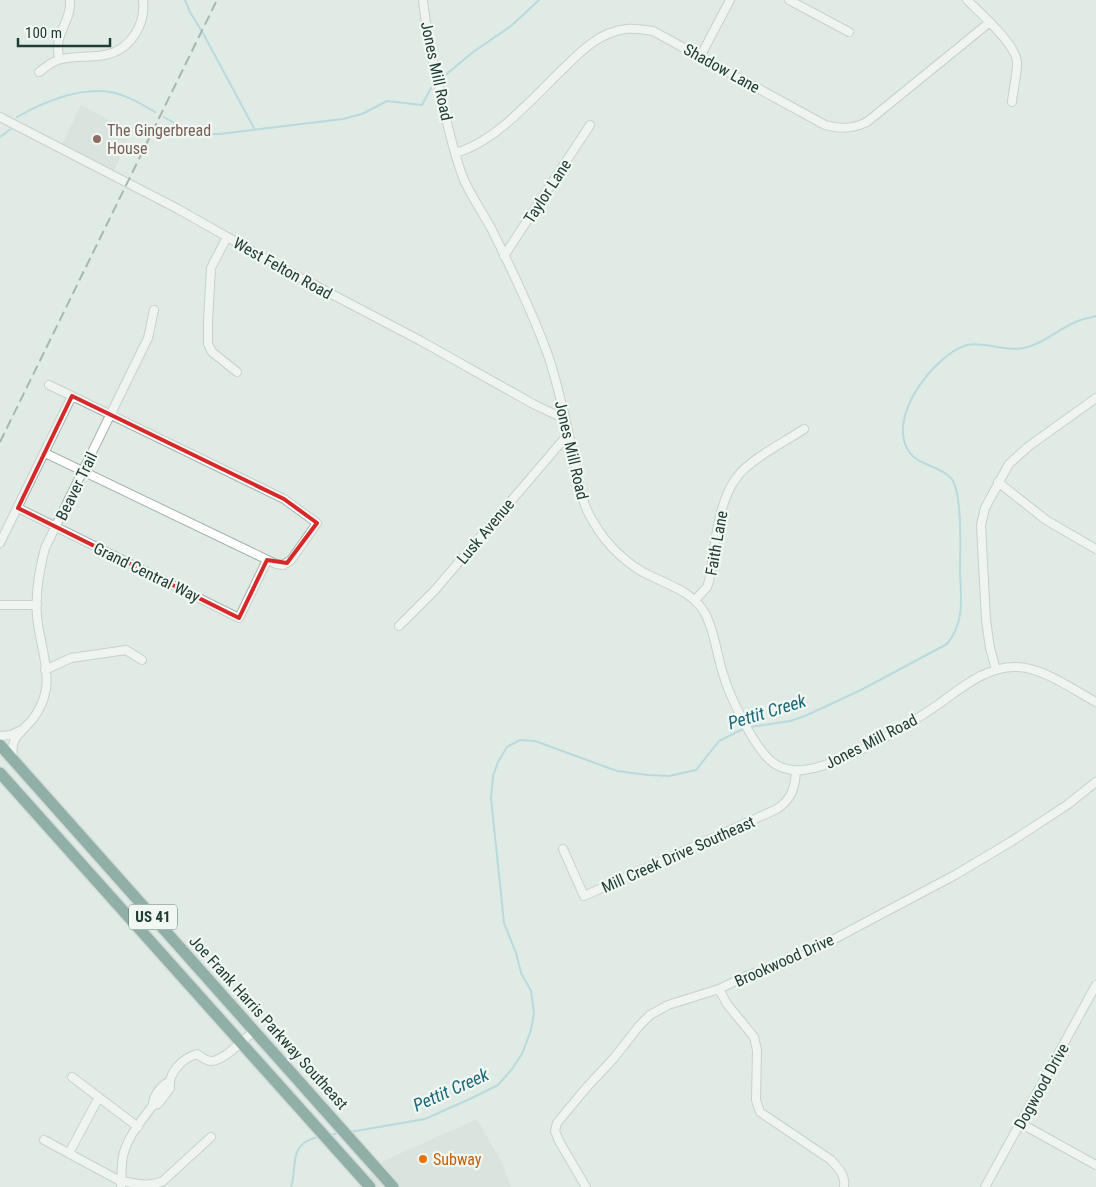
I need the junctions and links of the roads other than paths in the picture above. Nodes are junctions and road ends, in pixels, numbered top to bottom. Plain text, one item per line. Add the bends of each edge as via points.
1 (70, 0) edge
2 (143, 0) edge
3 (423, 0) edge
4 (730, 0) edge
5 (790, 0) edge
6 (966, 0) edge
7 (990, 22) junction
8 (849, 32) dead end
9 (700, 57) junction
10 (59, 59) junction
11 (38, 72) dead end
12 (1012, 102) dead end
13 (0, 117) edge
14 (590, 125) dead end
15 (455, 152) junction
16 (228, 236) junction
17 (504, 256) junction
18 (154, 310) dead end
19 (238, 372) dead end
20 (49, 385) dead end
21 (72, 396) junction
22 (1096, 398) edge
23 (111, 414) junction
24 (565, 419) junction
25 (804, 429) dead end
26 (569, 437) junction
27 (45, 453) junction
28 (84, 472) junction
29 (998, 482) junction
30 (18, 508) junction
31 (56, 527) junction
32 (0, 543) edge
33 (1096, 549) edge
34 (267, 560) junction
35 (695, 600) junction
36 (0, 605) edge
37 (37, 605) junction
38 (399, 626) dead end
39 (142, 660) dead end
40 (45, 670) junction
41 (996, 670) junction
42 (1096, 702) edge
43 (20, 731) junction
44 (0, 736) edge
45 (0, 745) edge
46 (13, 759) junction
47 (796, 771) junction
48 (0, 773) edge
49 (1096, 782) edge
50 (563, 849) dead end
51 (1096, 985) edge
52 (719, 989) junction
53 (254, 1031) junction
54 (241, 1042) junction
55 (72, 1077) dead end
56 (98, 1097) junction
57 (1020, 1123) junction
58 (138, 1127) junction
59 (211, 1137) dead end
60 (44, 1140) dead end
61 (69, 1153) junction
62 (1096, 1165) edge
63 (122, 1183) edge
64 (370, 1187) edge
65 (393, 1187) edge
66 (586, 1187) edge
67 (844, 1187) edge
68 (985, 1187) edge

1 - 10 street via 70,12 59,38
2 - 10 street via 139,27 123,47 105,55
3 - 15 street, Jones Mill Road via 434,65
4 - 9 street
5 - 8 street
6 - 7 street
7 - 9 street, Shadow Lane via 867,122 850,128 825,125
7 - 12 street via 1016,56
9 - 15 street, Shadow Lane via 653,31 628,28 604,35 482,143
10 - 11 street
13 - 16 street, West Felton Road
14 - 17 street, Taylor Lane
15 - 17 street, Jones Mill Road via 464,178
16 - 19 street via 210,268 208,344 212,352
16 - 24 street, West Felton Road
17 - 24 street, Jones Mill Road via 545,347
18 - 23 street, Beaver Trail via 148,338
20 - 21 street
21 - 23 street
21 - 27 street
22 - 29 street via 1029,446 1009,464
23 - 28 street, Beaver Trail
23 - 34 street via 284,498 317,523 287,563 276,564
24 - 26 street, Jones Mill Road
25 - 35 street, Faith Lane via 737,477 723,504 707,587
26 - 35 street, Jones Mill Road via 585,505 605,539 635,567
26 - 38 street, Lusk Avenue via 435,590
27 - 28 street
27 - 30 street
28 - 31 street, Beaver Trail
28 - 34 street
29 - 33 street via 1046,520
29 - 41 street via 985,508 981,525 986,620
30 - 31 street, Grand Central Way
30 - 32 street
31 - 34 street, Grand Central Way via 239,618
31 - 37 street, Beaver Trail via 45,548 38,574
35 - 47 street, Jones Mill Road via 708,620 727,687 742,717 766,756 775,764
36 - 37 street
37 - 40 street, Beaver Trail
39 - 40 street via 126,650 71,658
40 - 43 street, Beaver Trail via 46,689 42,703
41 - 42 street, Jones Mill Road via 1017,666 1032,670
41 - 47 street, Jones Mill Road via 858,750 820,767
43 - 44 street
43 - 46 street, Beaver Trail via 13,743
45 - 46 highway, Joe Frank Harris Parkway Southeast / US 41
46 - 53 highway, Joe Frank Harris Parkway Southeast / US 41
47 - 50 street, Mill Creek Drive Southeast via 796,786 785,804 777,809 584,896
48 - 54 highway, US 41
49 - 52 street, Brookwood Drive via 955,875 804,955
51 - 57 street, Dogwood Drive
52 - 66 street, Brookwood Drive via 668,1005 650,1015 560,1116 555,1131
52 - 67 street via 754,1037 757,1050 756,1100 760,1112 830,1160 840,1170
53 - 54 street
53 - 65 highway, Joe Frank Harris Parkway Southeast / US 41
54 - 58 street via 211,1061 197,1054 179,1063 169,1082 170,1088 158,1104 153,1104
54 - 64 highway, US 41
55 - 56 street
56 - 58 street
56 - 61 street
57 - 62 street
57 - 68 street, Dogwood Drive
58 - 63 street via 124,1153
59 - 63 street via 156,1184
60 - 61 street
61 - 63 street

